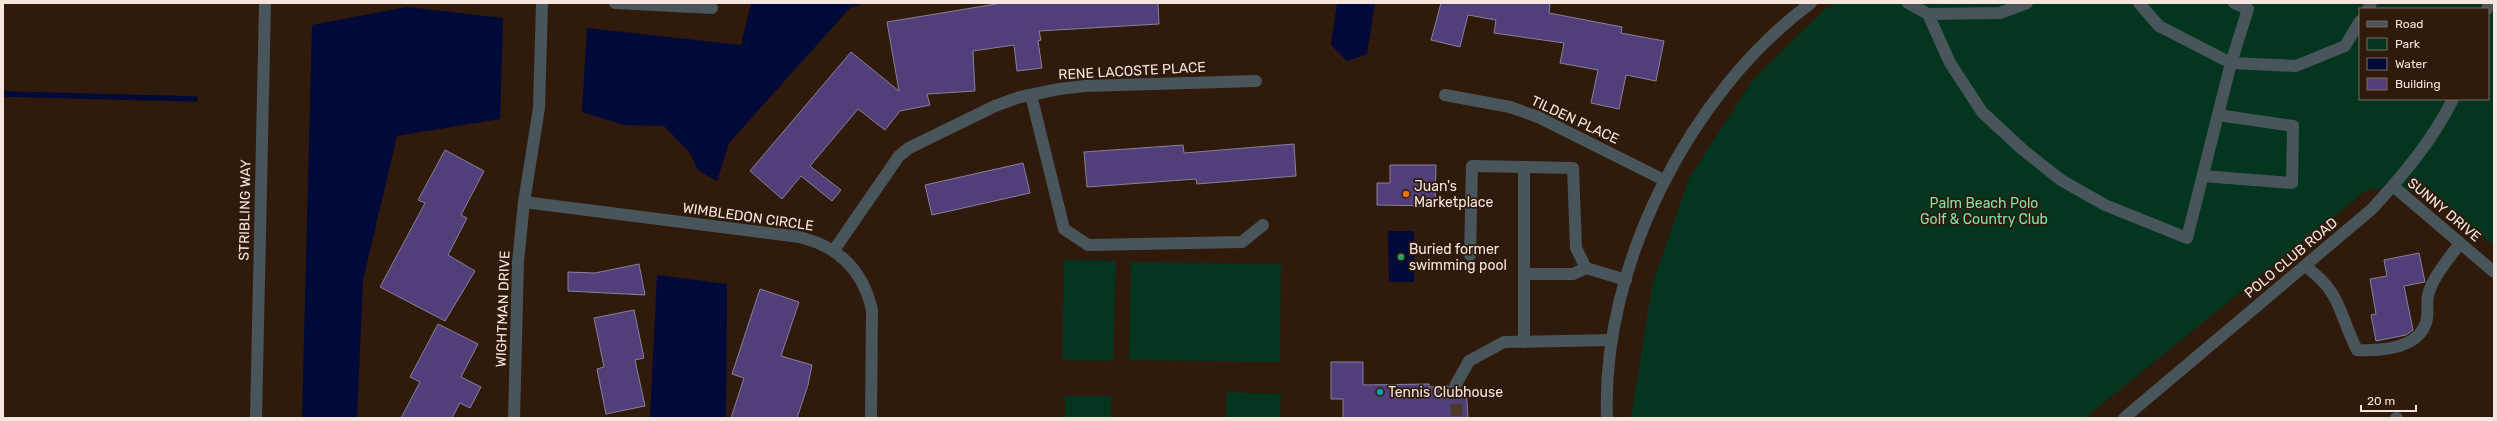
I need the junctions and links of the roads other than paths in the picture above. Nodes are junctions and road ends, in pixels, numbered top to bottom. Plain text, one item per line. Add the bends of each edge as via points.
1 (265, 3) edge
2 (542, 3) edge
3 (615, 3) edge
4 (1811, 3) edge
5 (1908, 3) edge
6 (2027, 3) edge
7 (2139, 3) edge
8 (2234, 3) edge
9 (712, 8) dead end
10 (1928, 14) junction
11 (2359, 23) edge
12 (2231, 63) junction
13 (1256, 81) dead end
14 (1031, 95) junction
15 (1445, 95) dead end
16 (2452, 100) edge
17 (2218, 116) junction
18 (1524, 167) junction
19 (2203, 176) junction
20 (1664, 180) junction
21 (2393, 186) junction
22 (524, 202) junction
23 (1263, 225) dead end
24 (2460, 243) junction
25 (834, 250) junction
26 (1470, 255) dead end
27 (2305, 266) junction
28 (1586, 268) junction
29 (2494, 272) edge
30 (1524, 274) junction
31 (1626, 280) junction
32 (1612, 340) junction
33 (1524, 342) junction
34 (1455, 386) tunnel mouth
35 (256, 418) edge
36 (514, 418) edge
37 (871, 418) edge
38 (1607, 418) edge
39 (2124, 418) edge

1 - 35 street, STRIBLING WAY
2 - 22 street, WIGHTMAN DRIVE via 539,108
3 - 9 street
4 - 20 street via 1755,53 1720,94 1688,138
5 - 10 street
6 - 10 street via 2000,13
7 - 12 street via 2159,26
8 - 12 street via 2248,9
10 - 19 street via 1950,63 1982,112 2023,150 2061,180 2105,205 2187,238
11 - 12 street via 2345,46 2296,66
12 - 17 street
13 - 14 street, RENE LACOSTE PLACE via 1085,86
14 - 23 street via 1064,229 1088,245 1242,242
14 - 25 street, RENE LACOSTE PLACE via 995,106 909,148 890,166
15 - 20 street, TILDEN PLACE via 1510,107 1538,117
16 - 21 street, POLO CLUB ROAD via 2425,146
17 - 19 street
17 - 19 street via 2293,126 2292,183
18 - 26 street via 1472,166
18 - 28 street via 1574,168 1576,248
18 - 30 street
20 - 31 street via 1642,230
21 - 24 street, SUNNY DRIVE
21 - 27 street, POLO CLUB ROAD via 2372,209
22 - 25 street, WIMBLEDON CIRCLE via 798,237 813,240
22 - 36 street, WIGHTMAN DRIVE via 518,262
24 - 27 street via 2437,276 2428,295 2427,321 2420,335 2403,344 2377,350 2357,350 2347,330 2339,301 2322,278
24 - 29 street, SUNNY DRIVE
25 - 37 street, WIMBLEDON CIRCLE via 856,270 869,296 872,310
27 - 39 street, POLO CLUB ROAD
28 - 30 street via 1573,274
28 - 31 street
30 - 33 street
31 - 32 street
32 - 33 street
32 - 38 street
33 - 34 street via 1504,342 1469,361

